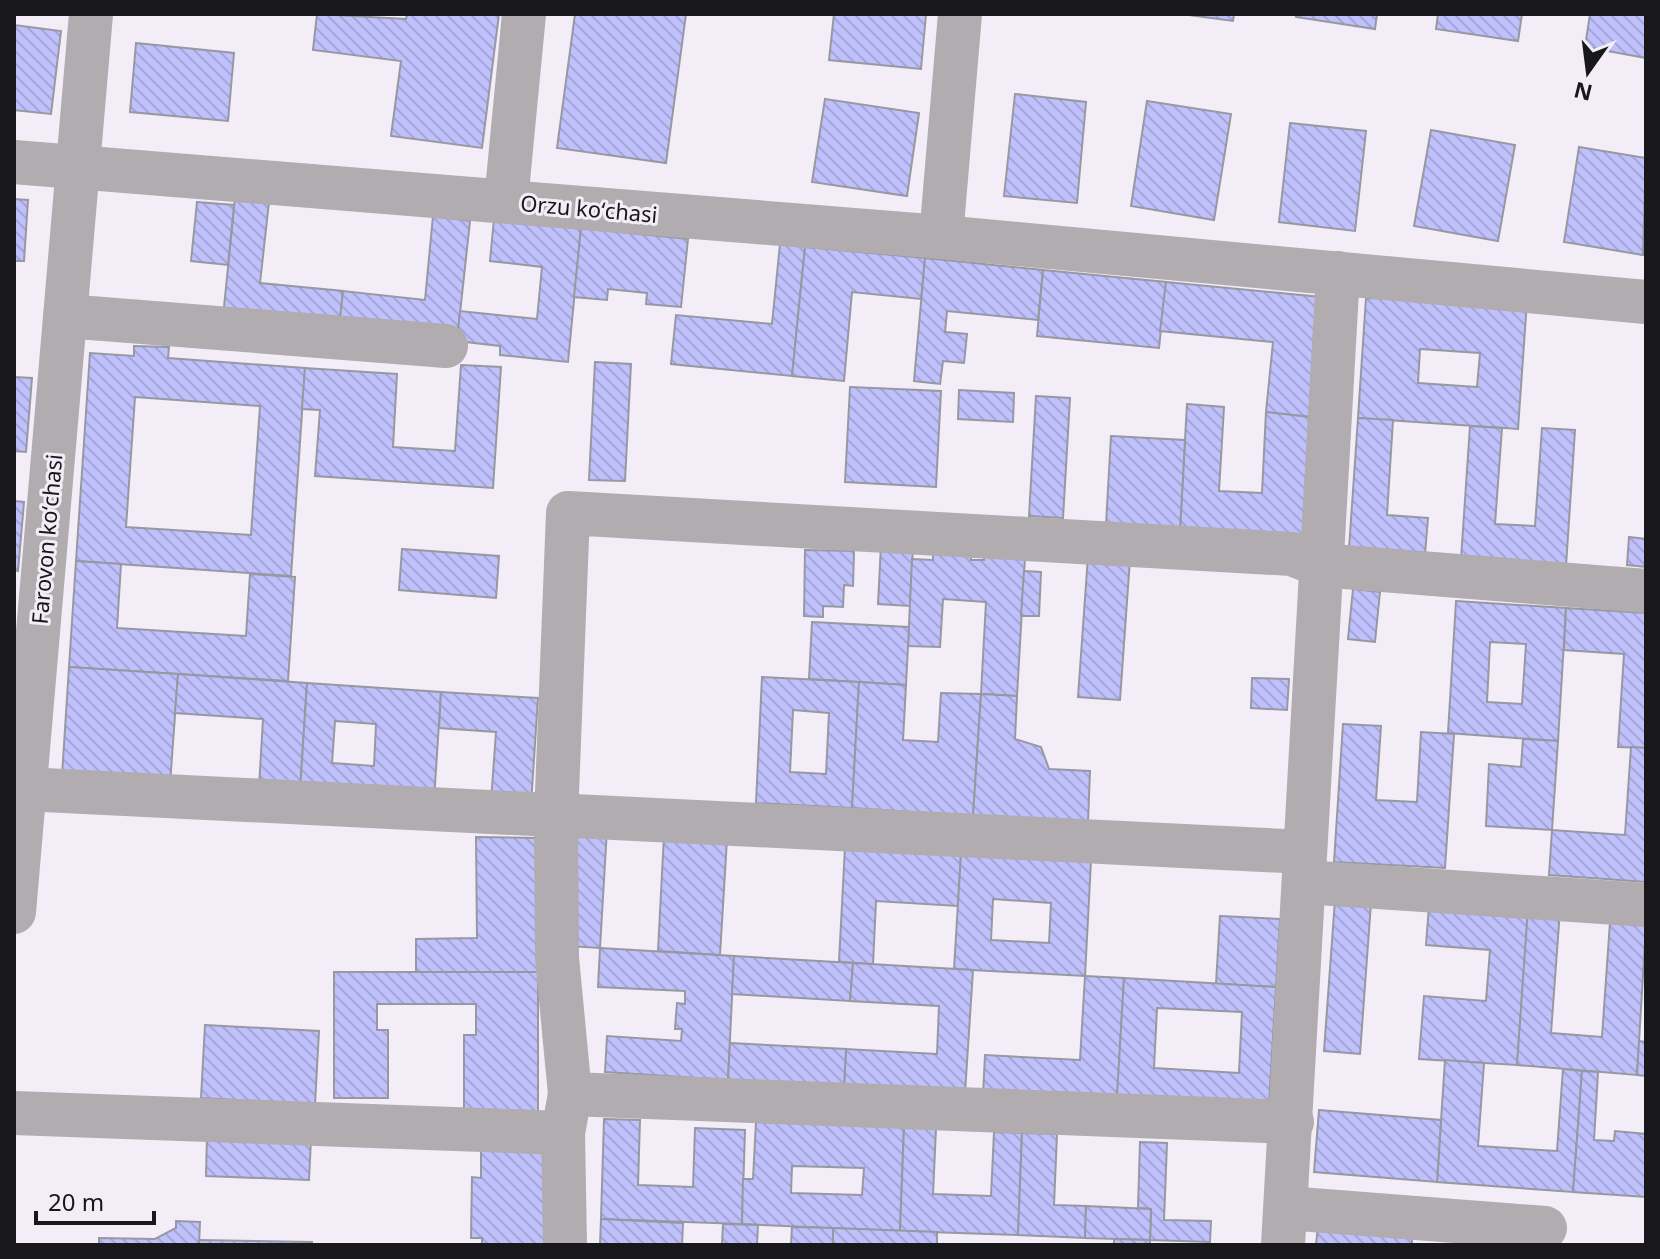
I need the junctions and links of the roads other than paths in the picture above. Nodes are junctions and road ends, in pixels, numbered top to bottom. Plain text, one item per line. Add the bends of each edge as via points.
1 (91, 14) edge
2 (524, 14) edge
3 (960, 14) edge
4 (14, 162) edge
5 (77, 167) junction
6 (506, 201) junction
7 (941, 237) junction
8 (1338, 273) junction
9 (1646, 302) edge
10 (65, 316) junction
11 (446, 346) dead end
12 (1320, 565) junction
13 (1646, 591) edge
14 (24, 789) junction
15 (556, 818) junction
16 (1304, 867) junction
17 (1646, 905) edge
18 (14, 912) edge
19 (14, 1113) edge
20 (566, 1113) junction
21 (1292, 1122) junction
22 (1284, 1226) edge
23 (1545, 1228) dead end
24 (565, 1245) edge

1 - 5 street, Farovon koʻchasi
2 - 6 street
3 - 7 street
4 - 5 street, Orzu koʻchasi
5 - 6 street, Orzu koʻchasi
5 - 10 street, Farovon koʻchasi
6 - 7 street, Orzu koʻchasi
7 - 8 street, Orzu koʻchasi
8 - 9 street, Orzu koʻchasi
8 - 12 street
10 - 11 street
10 - 14 street, Farovon koʻchasi
12 - 13 street
12 - 15 street via 1292,554 568,513
12 - 16 street
14 - 15 street
14 - 18 street, Farovon koʻchasi
15 - 16 street
15 - 20 street
16 - 17 street
16 - 21 street
19 - 20 street
20 - 21 street
20 - 24 street
21 - 22 street
22 - 23 street

